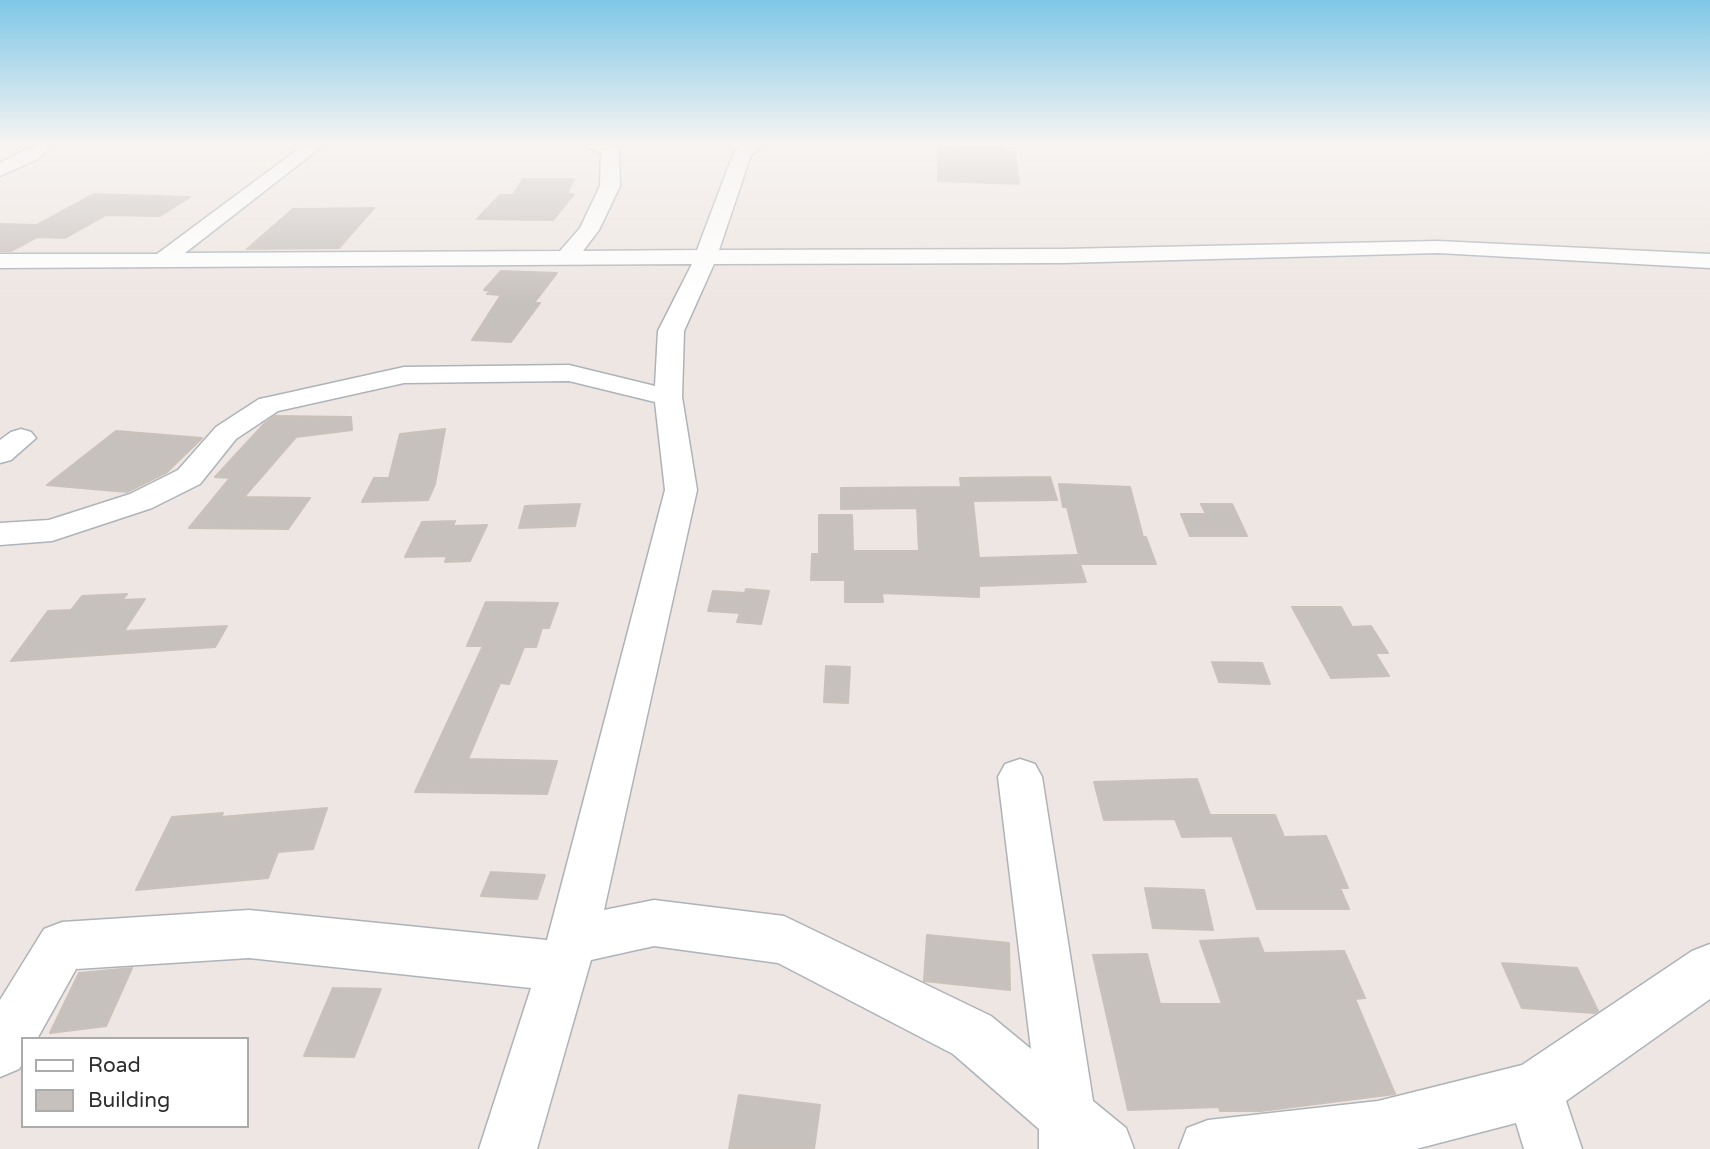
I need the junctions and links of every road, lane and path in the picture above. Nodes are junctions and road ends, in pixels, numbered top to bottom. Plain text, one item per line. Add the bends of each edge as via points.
1 (245, 198) edge
2 (604, 198) edge
3 (727, 198) edge
4 (706, 257) junction
5 (165, 258) junction
6 (566, 258) junction
7 (1, 259) edge
8 (1710, 261) edge
9 (668, 397) junction
10 (0, 437) edge
11 (0, 454) edge
12 (0, 534) edge
13 (1020, 777) dead end
14 (568, 953) junction
15 (1710, 969) edge
16 (0, 1050) edge
17 (1535, 1090) junction
18 (1068, 1132) edge
19 (508, 1149) edge
20 (1105, 1149) edge
21 (1208, 1149) edge
22 (1553, 1149) edge

1 - 5 street
2 - 6 street via 589,230
3 - 4 street
4 - 6 street
4 - 8 street via 1063,256 1438,247
4 - 9 street via 671,331
5 - 6 street
5 - 7 street
9 - 12 street via 569,373 404,375 269,405 226,433 189,477 141,501 52,530
9 - 14 street via 681,490
10 - 11 street via 21,438
13 - 18 street
14 - 16 street via 249,934 62,946
14 - 18 street via 654,923 785,940 972,1035
14 - 19 street
15 - 17 street
17 - 21 street via 1378,1130
17 - 22 street
18 - 20 street

